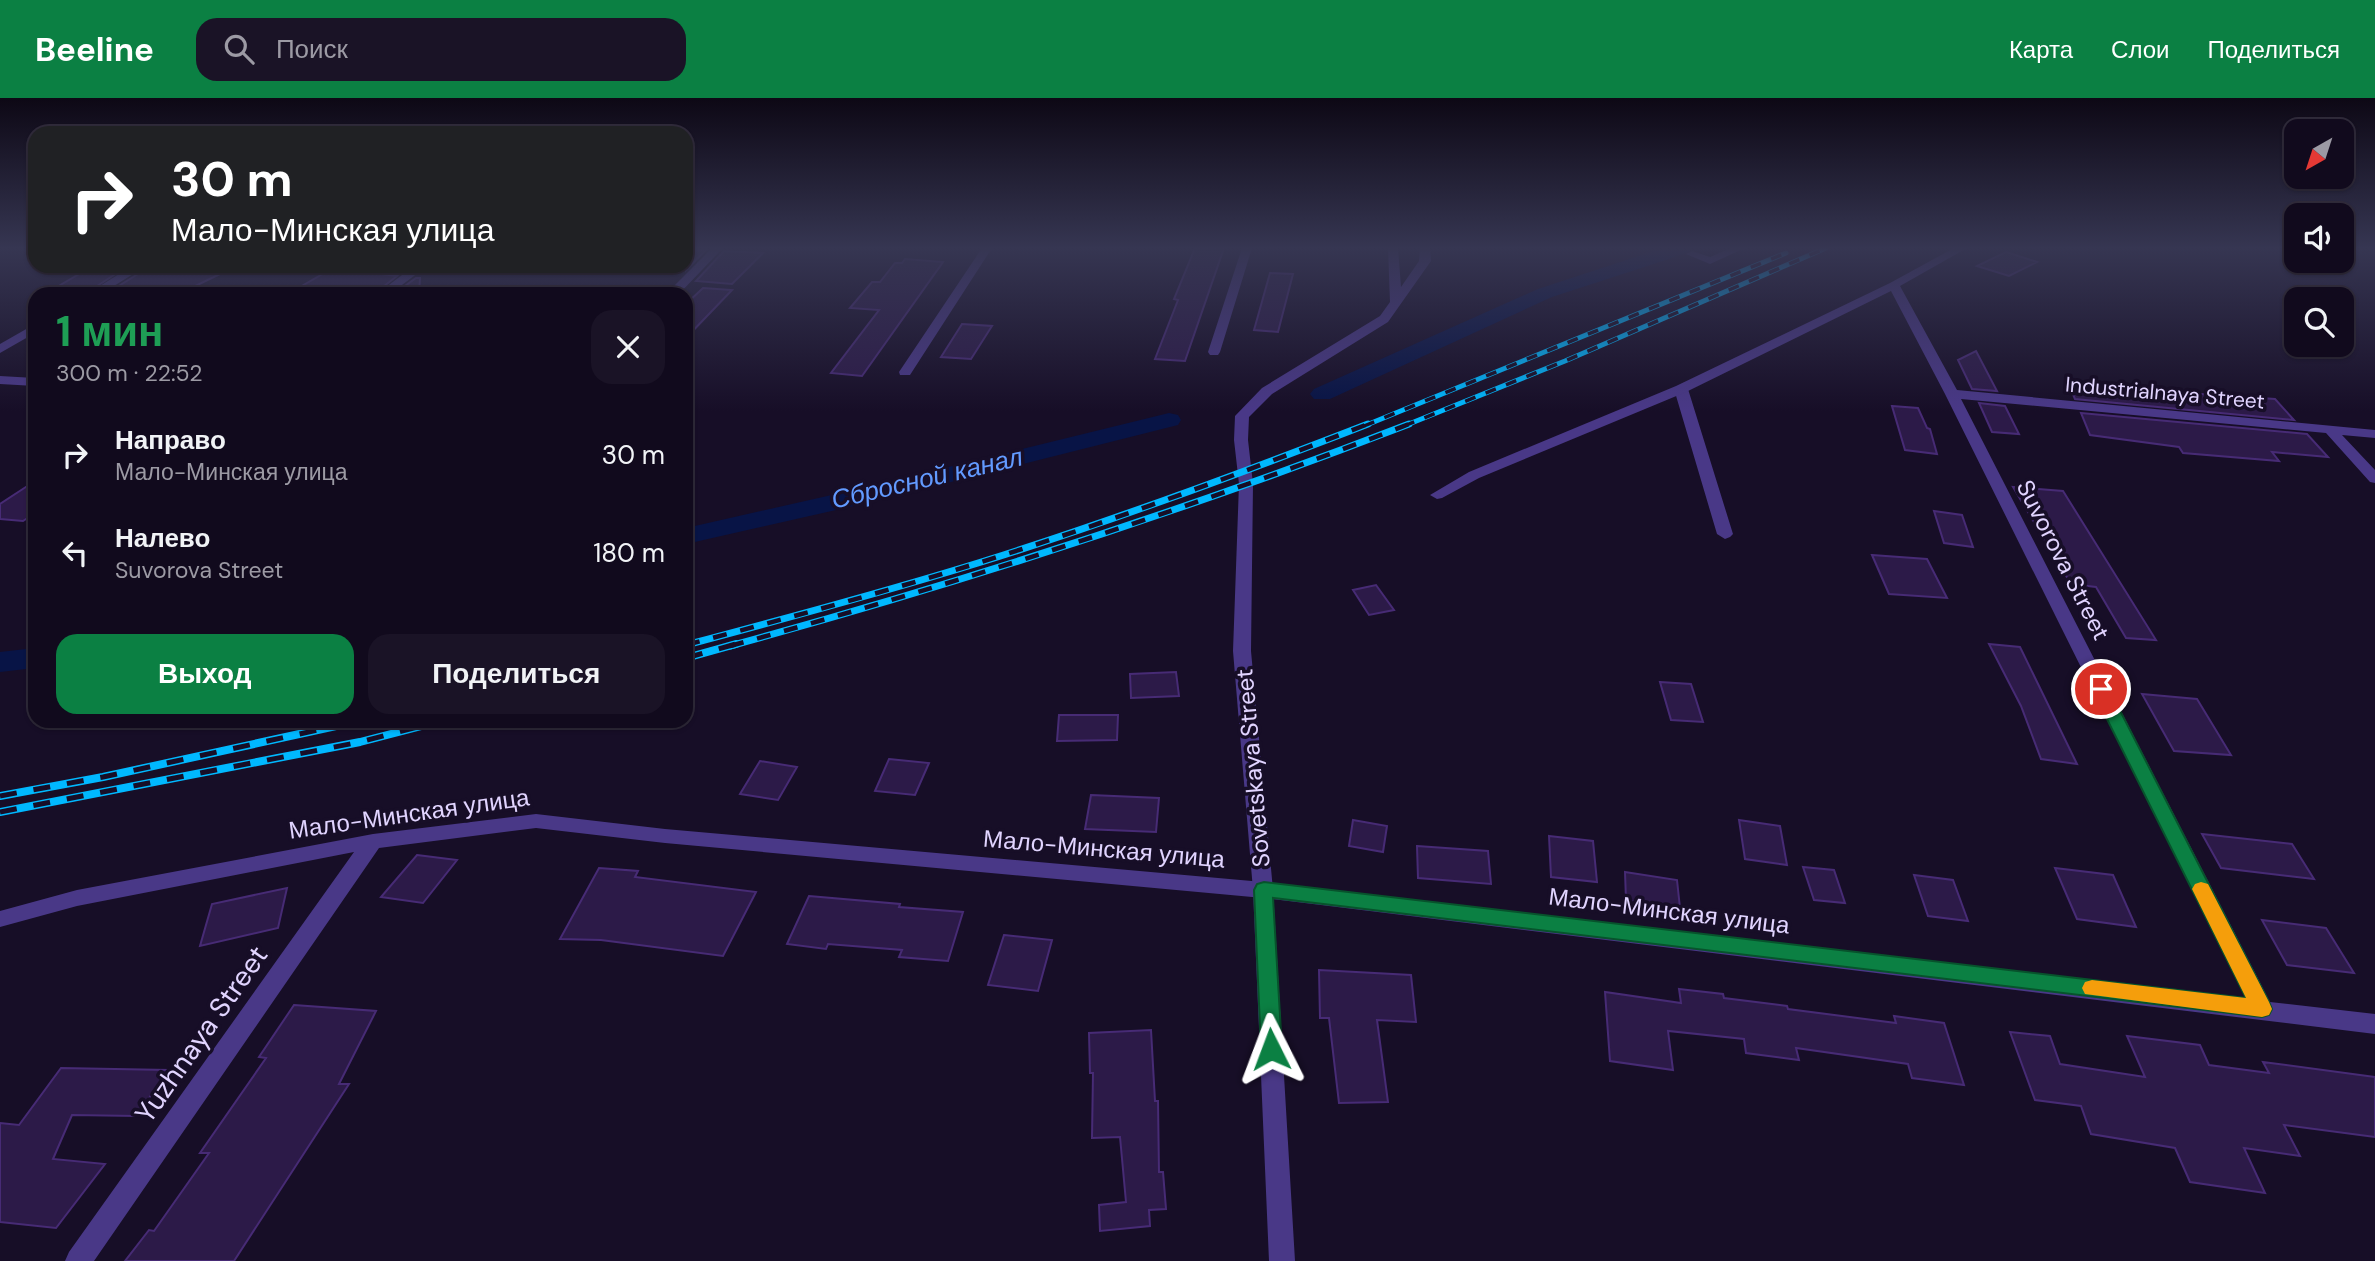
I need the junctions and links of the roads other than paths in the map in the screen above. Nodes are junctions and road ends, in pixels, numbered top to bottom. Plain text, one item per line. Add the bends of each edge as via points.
1 (951, 302) edge
2 (1230, 302) edge
3 (1859, 302) edge
4 (1903, 302) edge
5 (1396, 303) edge
6 (28, 332) edge
7 (0, 349) edge
8 (1214, 352) dead end
9 (905, 372) dead end
10 (0, 380) edge
11 (28, 382) edge
12 (1681, 389) junction
13 (1952, 394) junction
14 (2330, 430) junction
15 (2375, 434) edge
16 (2375, 479) edge
17 (1437, 495) dead end
18 (1725, 534) dead end
19 (373, 841) junction
20 (1264, 890) junction
21 (0, 919) edge
22 (2262, 1009) junction
23 (2375, 1024) edge
24 (78, 1261) edge
25 (1282, 1261) edge

1 - 9 street
2 - 8 street
3 - 12 street
4 - 13 street, Suvorova Street
5 - 20 street, Sovetskaya Street via 1384,319 1267,391 1242,416 1246,484 1242,651
6 - 7 street
10 - 11 street
12 - 17 street via 1474,475
12 - 18 street
13 - 14 street, Industrialnaya Street
13 - 22 street, Suvorova Street
14 - 15 street, Industrialnaya Street
14 - 16 street
19 - 20 street, Мало-Минская улица via 536,821
19 - 21 street, Мало-Минская улица via 77,898
19 - 24 street, Yuzhnaya Street
20 - 22 street, Мало-Минская улица
20 - 25 street, Sovetskaya Street
22 - 23 street, Мало-Минская улица

